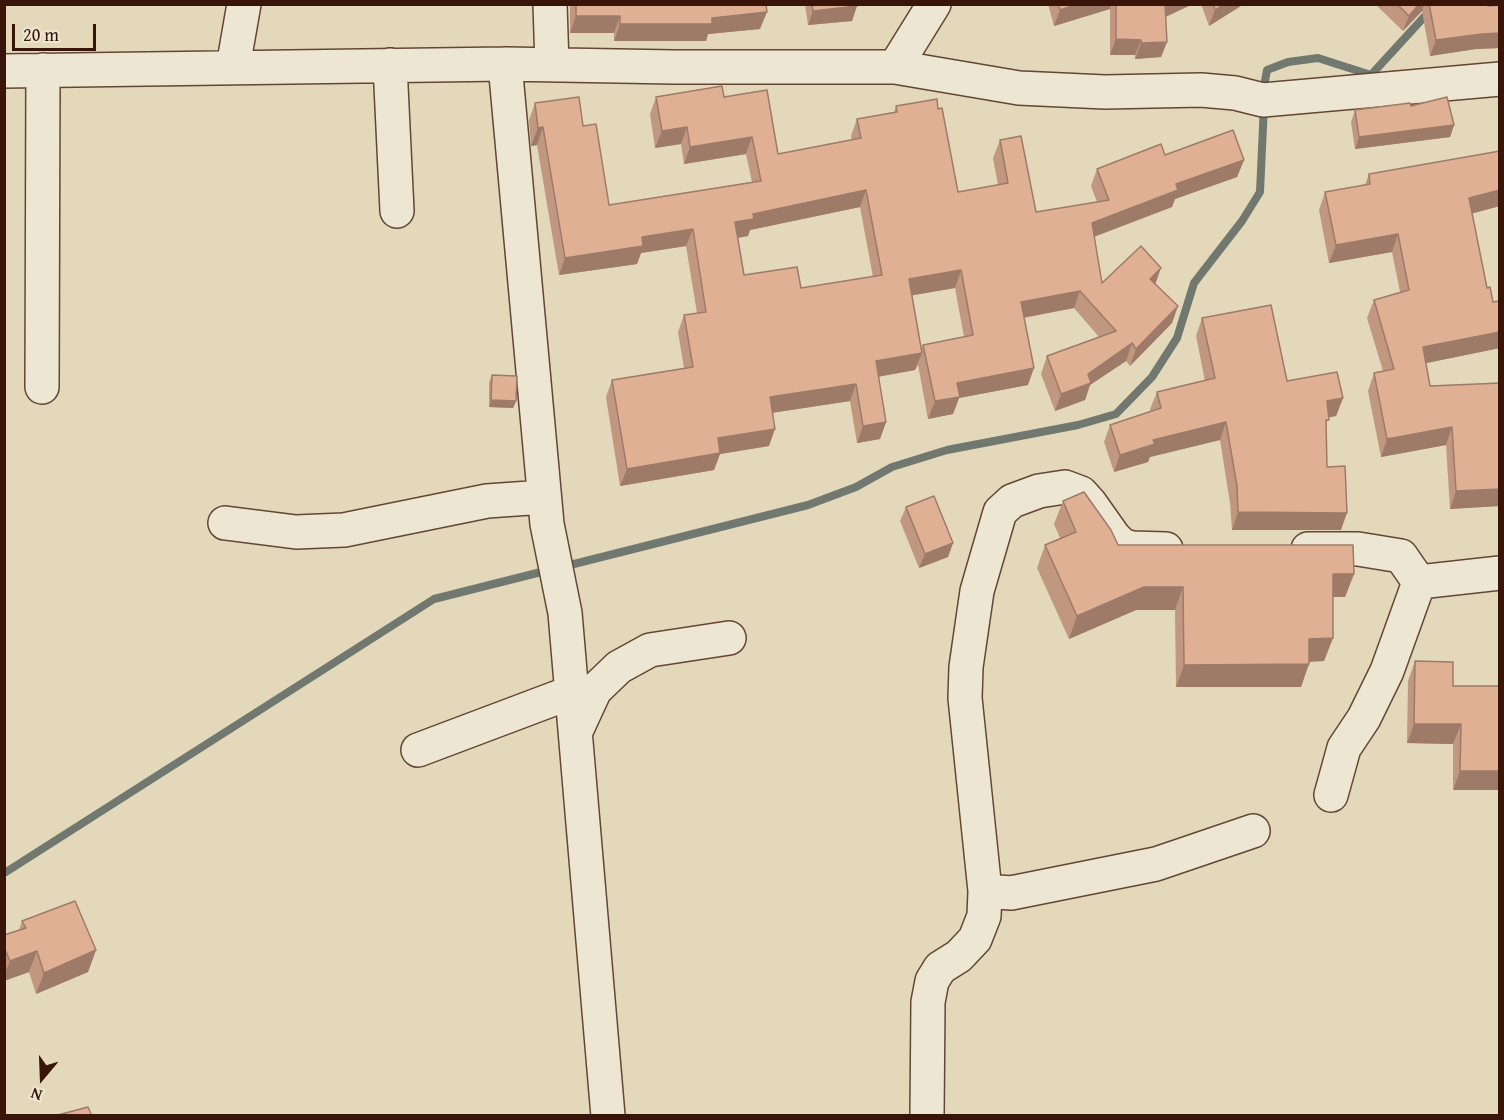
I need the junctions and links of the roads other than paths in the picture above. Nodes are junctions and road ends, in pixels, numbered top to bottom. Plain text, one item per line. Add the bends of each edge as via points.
1 (244, 4) edge
2 (550, 4) edge
3 (934, 4) edge
4 (505, 64) junction
5 (390, 65) junction
6 (552, 65) junction
7 (233, 67) junction
8 (895, 67) junction
9 (42, 70) junction
10 (4, 71) edge
11 (1500, 79) edge
12 (397, 211) dead end
13 (42, 387) dead end
14 (545, 510) junction
15 (225, 523) dead end
16 (1191, 549) edge
17 (1275, 549) edge
18 (1500, 573) edge
19 (1419, 582) junction
20 (729, 638) dead end
21 (572, 692) junction
22 (575, 732) junction
23 (418, 750) dead end
24 (1331, 795) dead end
25 (1253, 831) dead end
26 (985, 891) junction
27 (608, 1116) edge
28 (927, 1116) edge

1 - 7 street
2 - 6 street
3 - 8 street
4 - 5 street
4 - 6 street
4 - 14 street
5 - 7 street
5 - 12 street
6 - 8 street
7 - 9 street
8 - 11 street via 1018,88 1105,92 1201,90 1263,100
9 - 10 street
9 - 13 street
14 - 15 street via 487,501 344,530 296,532
14 - 21 street via 565,612
16 - 26 street via 1132,549 1122,545 1090,503 1065,487 1012,501 1000,512 977,591 966,667 965,698
17 - 19 street via 1358,549 1401,556
18 - 19 street
19 - 24 street via 1387,671 1344,748
20 - 22 street via 650,650 619,667 595,690
21 - 22 street
21 - 23 street
22 - 27 street
25 - 26 street via 1156,864 1011,893
26 - 28 street via 984,916 975,939 940,968 932,981 928,1002

